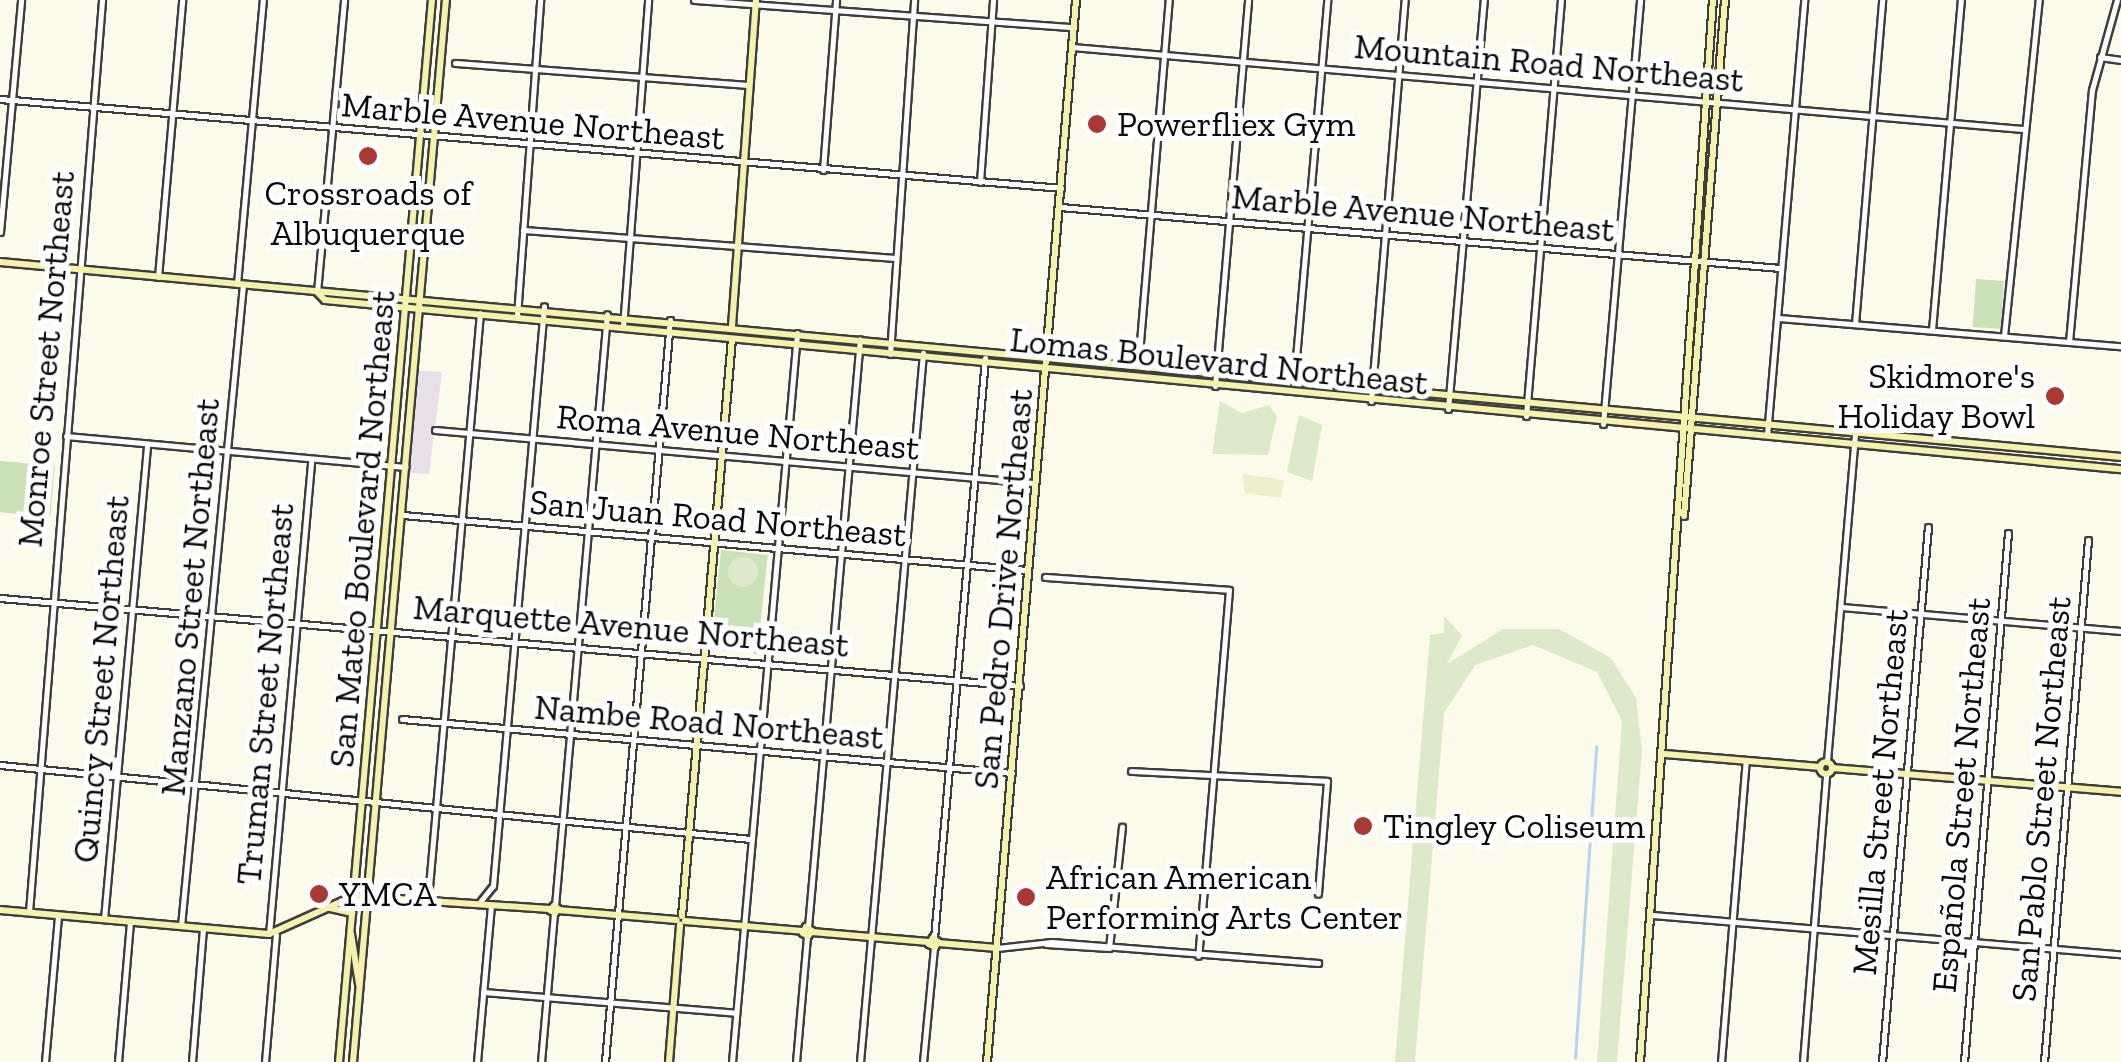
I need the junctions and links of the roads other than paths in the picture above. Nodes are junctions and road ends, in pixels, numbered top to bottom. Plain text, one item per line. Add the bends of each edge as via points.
1 (21, 0) edge
2 (102, 0) edge
3 (182, 0) edge
4 (264, 0) edge
5 (344, 0) edge
6 (432, 0) edge
7 (446, 0) edge
8 (540, 0) edge
9 (648, 0) edge
10 (694, 0) edge
11 (836, 0) edge
12 (914, 0) edge
13 (993, 0) edge
14 (1076, 0) edge
15 (1169, 0) edge
16 (1248, 0) edge
17 (1327, 0) edge
18 (1405, 0) edge
19 (1484, 0) edge
20 (1562, 0) edge
21 (1640, 0) edge
22 (1713, 0) edge
23 (1726, 0) edge
24 (1804, 0) edge
25 (1882, 0) edge
26 (1960, 0) edge
27 (2038, 0) edge
28 (2117, 0) edge
29 (756, 2) edge
30 (836, 10) junction
31 (912, 16) junction
32 (992, 22) junction
33 (1074, 27) junction
34 (1072, 48) junction
35 (1164, 56) junction
36 (2100, 57) junction
37 (2121, 60) edge
38 (455, 63) dead end
39 (1243, 63) junction
40 (535, 69) junction
41 (1320, 69) junction
42 (1399, 76) junction
43 (641, 78) junction
44 (1477, 82) junction
45 (749, 85) junction
46 (1554, 90) junction
47 (1632, 96) junction
48 (0, 99) edge
49 (12, 100) junction
50 (1704, 102) junction
51 (1716, 103) junction
52 (92, 107) junction
53 (1796, 109) junction
54 (172, 114) junction
55 (1872, 116) junction
56 (252, 121) junction
57 (1950, 123) junction
58 (333, 128) junction
59 (2022, 128) junction
60 (420, 136) junction
61 (434, 141) junction
62 (529, 150) junction
63 (636, 157) junction
64 (744, 165) junction
65 (823, 170) junction
66 (901, 177) junction
67 (980, 182) junction
68 (1061, 188) junction
69 (1060, 207) junction
70 (1151, 215) junction
71 (1229, 222) junction
72 (1307, 228) junction
73 (523, 230) junction
74 (0, 232) edge
75 (1386, 235) junction
76 (630, 238) junction
77 (1462, 242) junction
78 (738, 246) junction
79 (1540, 248) junction
80 (1618, 255) junction
81 (896, 258) junction
82 (1691, 260) junction
83 (0, 262) edge
84 (1703, 262) junction
85 (1782, 268) junction
86 (79, 270) junction
87 (158, 277) junction
88 (240, 284) junction
89 (317, 292) junction
90 (408, 295) junction
91 (420, 295) junction
92 (518, 304) junction
93 (544, 306) junction
94 (407, 307) junction
95 (420, 307) junction
96 (480, 312) junction
97 (608, 314) junction
98 (517, 316) junction
99 (625, 316) junction
100 (1778, 318) junction
101 (544, 319) junction
102 (670, 320) junction
103 (1855, 324) junction
104 (606, 325) junction
105 (732, 326) junction
106 (623, 327) junction
107 (1932, 330) junction
108 (669, 332) junction
109 (797, 333) junction
110 (2004, 336) junction
111 (732, 338) junction
112 (860, 339) junction
113 (890, 342) junction
114 (2069, 342) junction
115 (796, 344) junction
116 (924, 346) junction
117 (2121, 346) edge
118 (859, 351) junction
119 (986, 352) junction
120 (890, 354) junction
121 (923, 357) junction
122 (1050, 358) junction
123 (985, 363) junction
124 (1138, 366) junction
125 (1048, 370) junction
126 (1216, 374) junction
127 (1137, 378) junction
128 (1294, 382) junction
129 (1215, 386) junction
130 (1372, 389) junction
131 (1293, 394) junction
132 (1449, 397) junction
133 (1371, 402) junction
134 (1527, 404) junction
135 (1448, 409) junction
136 (1605, 412) junction
137 (1526, 416) junction
138 (1685, 420) junction
139 (1696, 420) junction
140 (1603, 424) junction
141 (1768, 427) junction
142 (435, 430) dead end
143 (1685, 432) junction
144 (1695, 432) junction
145 (469, 433) junction
146 (1855, 434) junction
147 (66, 436) junction
148 (1767, 438) junction
149 (532, 440) junction
150 (147, 444) junction
151 (596, 445) junction
152 (1854, 446) junction
153 (658, 450) junction
154 (228, 451) junction
155 (722, 456) junction
156 (2121, 457) edge
157 (311, 459) junction
158 (785, 462) junction
159 (393, 466) junction
160 (407, 468) junction
161 (848, 468) junction
162 (2121, 469) edge
163 (912, 472) junction
164 (975, 478) junction
165 (1038, 483) junction
166 (403, 515) junction
167 (1684, 517) junction
168 (461, 520) junction
169 (525, 526) junction
170 (1928, 527) dead end
171 (588, 531) junction
172 (2008, 533) dead end
173 (651, 536) junction
174 (2088, 540) dead end
175 (714, 542) junction
176 (778, 548) junction
177 (840, 553) junction
178 (904, 559) junction
179 (968, 565) junction
180 (1030, 570) junction
181 (1044, 577) dead end
182 (0, 598) edge
183 (51, 603) junction
184 (1841, 607) junction
185 (132, 611) junction
186 (1920, 614) junction
187 (213, 618) junction
188 (2000, 620) junction
189 (296, 625) junction
190 (2080, 627) junction
191 (392, 630) junction
192 (2121, 630) edge
193 (378, 632) junction
194 (451, 636) junction
195 (514, 641) junction
196 (578, 646) junction
197 (641, 652) junction
198 (704, 658) junction
199 (767, 663) junction
200 (830, 669) junction
201 (894, 674) junction
202 (957, 680) junction
203 (1020, 686) junction
204 (402, 719) dead end
205 (443, 723) junction
206 (506, 729) junction
207 (570, 734) junction
208 (633, 740) junction
209 (696, 746) junction
210 (760, 751) junction
211 (1665, 754) junction
212 (822, 756) junction
213 (886, 762) junction
214 (1746, 762) junction
215 (0, 766) edge
216 (35, 768) junction
217 (949, 768) junction
218 (1826, 768) junction
219 (1131, 771) dead end
220 (1215, 772) junction
221 (1012, 773) junction
222 (1907, 774) junction
223 (117, 776) junction
224 (1986, 780) junction
225 (199, 783) junction
226 (2068, 788) junction
227 (281, 790) junction
228 (2121, 792) edge
229 (363, 798) junction
230 (376, 806) junction
231 (436, 812) junction
232 (499, 817) junction
233 (562, 822) junction
234 (625, 828) junction
235 (1122, 828) dead end
236 (688, 833) junction
237 (751, 839) junction
238 (368, 894) junction
239 (1318, 894) dead end
240 (354, 896) junction
241 (428, 898) junction
242 (24, 901) junction
243 (479, 902) junction
244 (491, 904) junction
245 (325, 907) junction
246 (554, 909) junction
247 (0, 910) edge
248 (14, 911) junction
249 (30, 912) junction
250 (352, 914) junction
251 (58, 915) junction
252 (187, 915) junction
253 (618, 915) junction
254 (1652, 915) junction
255 (104, 920) junction
256 (681, 920) junction
257 (1733, 921) junction
258 (130, 922) junction
259 (181, 926) junction
260 (744, 926) junction
261 (193, 927) junction
262 (204, 928) junction
263 (1813, 928) junction
264 (807, 932) junction
265 (351, 933) junction
266 (272, 934) junction
267 (1894, 935) junction
268 (870, 937) junction
269 (1973, 942) junction
270 (934, 943) junction
271 (997, 948) junction
272 (1109, 948) junction
273 (2054, 949) junction
274 (2121, 954) edge
275 (1198, 956) junction
276 (1318, 964) dead end
277 (360, 984) junction
278 (483, 992) junction
279 (546, 997) junction
280 (610, 1002) junction
281 (674, 1008) junction
282 (736, 1013) junction
283 (45, 1062) edge
284 (118, 1062) edge
285 (192, 1062) edge
286 (265, 1062) edge
287 (339, 1062) edge
288 (353, 1062) edge
289 (477, 1062) edge
290 (541, 1062) edge
291 (604, 1062) edge
292 (669, 1062) edge
293 (732, 1062) edge
294 (796, 1062) edge
295 (860, 1062) edge
296 (923, 1062) edge
297 (987, 1062) edge
298 (1640, 1062) edge
299 (1721, 1062) edge
300 (1803, 1062) edge
301 (1882, 1062) edge
302 (1964, 1062) edge
303 (2044, 1062) edge

1 - 49 street
2 - 52 street, Monroe Street Northeast
3 - 54 street
4 - 56 street, Manzano Street Northeast
5 - 58 street
6 - 60 main road, San Mateo Boulevard Northeast
7 - 61 main road, San Mateo Boulevard Northeast
8 - 40 street
9 - 43 street
10 - 29 street
11 - 30 street
12 - 31 street
13 - 32 street
14 - 33 main road, San Pedro Drive Northeast
15 - 35 street
16 - 39 street
17 - 41 street
18 - 42 street
19 - 44 street
20 - 46 street
21 - 47 street
22 - 50 main road
23 - 51 main road
24 - 53 street
25 - 55 street
26 - 57 street
27 - 59 street
28 - 36 street
29 - 30 street
29 - 45 main road
30 - 31 street
30 - 65 street
31 - 32 street
31 - 66 street
32 - 33 street
32 - 67 street
33 - 34 main road, San Pedro Drive Northeast
34 - 35 street, Mountain Road Northeast
34 - 68 main road, San Pedro Drive Northeast
35 - 39 street, Mountain Road Northeast
35 - 70 street
36 - 37 street
36 - 114 street
38 - 40 street
39 - 41 street, Mountain Road Northeast
39 - 71 street
40 - 43 street
40 - 62 street
41 - 42 street, Mountain Road Northeast
41 - 72 street
42 - 44 street, Mountain Road Northeast
42 - 75 street
43 - 45 street
43 - 63 street
44 - 46 street, Mountain Road Northeast
44 - 77 street
45 - 64 main road
46 - 47 street, Mountain Road Northeast
46 - 79 street
47 - 50 street, Mountain Road Northeast
47 - 80 street
48 - 49 street, Marble Avenue Northeast
49 - 52 street, Marble Avenue Northeast
49 - 74 street
50 - 51 street, Mountain Road Northeast
50 - 82 main road
51 - 53 street, Mountain Road Northeast
51 - 84 main road
52 - 54 street, Marble Avenue Northeast
52 - 86 street, Monroe Street Northeast
53 - 55 street, Mountain Road Northeast
53 - 85 street
54 - 56 street, Marble Avenue Northeast
54 - 87 street
55 - 57 street, Mountain Road Northeast
55 - 103 street
56 - 58 street, Marble Avenue Northeast
56 - 88 street, Manzano Street Northeast
57 - 59 street, Mountain Road Northeast
57 - 107 street
58 - 60 street, Marble Avenue Northeast
58 - 89 street
59 - 110 street
60 - 61 street, Marble Avenue Northeast
60 - 90 main road, San Mateo Boulevard Northeast
61 - 62 street, Marble Avenue Northeast
61 - 91 main road, San Mateo Boulevard Northeast
62 - 63 street, Marble Avenue Northeast
62 - 73 street
63 - 64 street, Marble Avenue Northeast
63 - 76 street
64 - 65 street, Marble Avenue Northeast
64 - 78 main road
65 - 66 street, Marble Avenue Northeast
66 - 67 street, Marble Avenue Northeast
66 - 81 street
67 - 68 street, Marble Avenue Northeast
68 - 69 main road, San Pedro Drive Northeast
69 - 70 street, Marble Avenue Northeast
69 - 122 main road, San Pedro Drive Northeast
70 - 71 street, Marble Avenue Northeast
70 - 124 street
71 - 72 street, Marble Avenue Northeast
71 - 126 street
72 - 75 street, Marble Avenue Northeast
72 - 128 street
73 - 76 street
73 - 92 street
75 - 77 street, Marble Avenue Northeast
75 - 130 street
76 - 78 street
76 - 99 street
77 - 79 street, Marble Avenue Northeast
77 - 132 street
78 - 81 street
78 - 105 main road
79 - 80 street, Marble Avenue Northeast
79 - 134 street
80 - 82 street, Marble Avenue Northeast
80 - 136 street
81 - 113 street
82 - 84 street, Marble Avenue Northeast
82 - 138 main road
83 - 86 main road, Lomas Boulevard Northeast
84 - 85 street, Marble Avenue Northeast
84 - 139 main road
85 - 100 street
86 - 87 main road, Lomas Boulevard Northeast
86 - 147 street, Monroe Street Northeast
87 - 88 main road, Lomas Boulevard Northeast
88 - 89 main road, Lomas Boulevard Northeast
88 - 154 street, Manzano Street Northeast
89 - 90 main road, Lomas Boulevard Northeast
89 - 94 main road, Lomas Boulevard Northeast via 325,300
90 - 91 main road, Lomas Boulevard Northeast
90 - 94 main road, San Mateo Boulevard Northeast
91 - 92 main road, Lomas Boulevard Northeast
91 - 95 main road, San Mateo Boulevard Northeast
92 - 93 main road, Lomas Boulevard Northeast
92 - 98 street
93 - 97 main road, Lomas Boulevard Northeast
93 - 101 street
94 - 95 main road, Lomas Boulevard Northeast
94 - 159 main road, San Mateo Boulevard Northeast
95 - 96 main road, Lomas Boulevard Northeast
95 - 160 main road, San Mateo Boulevard Northeast
96 - 98 main road, Lomas Boulevard Northeast
96 - 145 street
97 - 99 main road, Lomas Boulevard Northeast
97 - 104 street
98 - 101 main road, Lomas Boulevard Northeast
99 - 102 main road, Lomas Boulevard Northeast
99 - 106 street
100 - 103 street
100 - 141 street
101 - 104 main road, Lomas Boulevard Northeast
101 - 149 street
102 - 105 main road, Lomas Boulevard Northeast
102 - 108 street
103 - 107 street
104 - 106 main road, Lomas Boulevard Northeast
104 - 151 street
105 - 109 main road, Lomas Boulevard Northeast
106 - 108 main road, Lomas Boulevard Northeast
107 - 110 street
108 - 111 main road, Lomas Boulevard Northeast
108 - 153 street
109 - 112 main road, Lomas Boulevard Northeast
109 - 115 street
110 - 114 street
111 - 115 main road, Lomas Boulevard Northeast
111 - 155 main road
112 - 113 main road, Lomas Boulevard Northeast
112 - 118 street
113 - 116 main road, Lomas Boulevard Northeast
113 - 120 street
114 - 117 street
115 - 118 main road, Lomas Boulevard Northeast
115 - 158 street
116 - 119 main road, Lomas Boulevard Northeast
116 - 121 street
118 - 120 main road, Lomas Boulevard Northeast
118 - 161 street
119 - 122 main road, Lomas Boulevard Northeast
119 - 123 street
120 - 121 main road, Lomas Boulevard Northeast
121 - 123 main road, Lomas Boulevard Northeast
121 - 163 street
122 - 124 main road, Lomas Boulevard Northeast
122 - 125 main road, San Pedro Drive Northeast
123 - 125 main road, Lomas Boulevard Northeast
123 - 164 street
124 - 126 main road, Lomas Boulevard Northeast
124 - 127 street
125 - 127 main road, Lomas Boulevard Northeast
125 - 165 main road, San Pedro Drive Northeast
126 - 128 main road, Lomas Boulevard Northeast
126 - 129 street
127 - 129 main road, Lomas Boulevard Northeast
128 - 130 main road, Lomas Boulevard Northeast
128 - 131 street
129 - 131 main road, Lomas Boulevard Northeast
130 - 132 main road, Lomas Boulevard Northeast
130 - 133 street
131 - 133 main road, Lomas Boulevard Northeast
132 - 134 main road, Lomas Boulevard Northeast
132 - 135 street
133 - 135 main road, Lomas Boulevard Northeast
134 - 136 main road, Lomas Boulevard Northeast
134 - 137 street
135 - 137 main road, Lomas Boulevard Northeast
136 - 138 main road, Lomas Boulevard Northeast
136 - 140 street
137 - 140 main road, Lomas Boulevard Northeast
138 - 139 main road, Lomas Boulevard Northeast
138 - 143 main road
139 - 141 main road, Lomas Boulevard Northeast
139 - 144 main road
140 - 143 main road, Lomas Boulevard Northeast
141 - 146 main road, Lomas Boulevard Northeast
141 - 148 street
142 - 145 street, Roma Avenue Northeast
143 - 144 main road, Lomas Boulevard Northeast
143 - 167 main road
144 - 148 main road, Lomas Boulevard Northeast
144 - 167 main road
145 - 149 street, Roma Avenue Northeast
145 - 168 street
146 - 152 street
146 - 156 main road, Lomas Boulevard Northeast
147 - 150 street
147 - 183 street, Monroe Street Northeast
148 - 152 main road, Lomas Boulevard Northeast
149 - 151 street, Roma Avenue Northeast
149 - 169 street
150 - 154 street
150 - 185 street, Quincy Street Northeast
151 - 153 street, Roma Avenue Northeast
151 - 171 street
152 - 162 main road, Lomas Boulevard Northeast
152 - 184 street
153 - 155 street, Roma Avenue Northeast
153 - 173 street
154 - 157 street
154 - 187 street, Manzano Street Northeast
155 - 158 street, Roma Avenue Northeast
155 - 175 main road
157 - 159 street
157 - 189 street, Truman Street Northeast
158 - 161 street, Roma Avenue Northeast
158 - 176 street
159 - 160 street
159 - 193 main road, San Mateo Boulevard Northeast
160 - 166 main road, San Mateo Boulevard Northeast
161 - 163 street, Roma Avenue Northeast
161 - 177 street
163 - 164 street, Roma Avenue Northeast
163 - 178 street
164 - 165 street, Roma Avenue Northeast
164 - 179 street
165 - 180 main road, San Pedro Drive Northeast
166 - 168 street, San Juan Road Northeast
166 - 191 main road, San Mateo Boulevard Northeast
167 - 211 main road
168 - 169 street, San Juan Road Northeast
168 - 194 street
169 - 171 street, San Juan Road Northeast
169 - 195 street
170 - 186 street, Mesilla Street Northeast
171 - 173 street, San Juan Road Northeast
171 - 196 street
172 - 188 street, Española Street Northeast
173 - 175 street, San Juan Road Northeast
173 - 197 street
174 - 190 street, San Pablo Street Northeast
175 - 176 street, San Juan Road Northeast
175 - 198 main road
176 - 177 street, San Juan Road Northeast
176 - 199 street
177 - 178 street, San Juan Road Northeast
177 - 200 street
178 - 179 street, San Juan Road Northeast
178 - 201 street
179 - 180 street, San Juan Road Northeast
179 - 202 street
180 - 203 main road, San Pedro Drive Northeast
181 - 220 street via 1229,590
182 - 183 street, Marquette Avenue Northeast
183 - 185 street, Marquette Avenue Northeast
183 - 216 street, Monroe Street Northeast
184 - 186 street
184 - 218 street
185 - 187 street, Marquette Avenue Northeast
185 - 223 street, Quincy Street Northeast
186 - 188 street
186 - 222 street, Mesilla Street Northeast
187 - 189 street, Marquette Avenue Northeast
187 - 225 street, Manzano Street Northeast
188 - 190 street
188 - 224 street, Española Street Northeast
189 - 193 street, Marquette Avenue Northeast
189 - 227 street, Truman Street Northeast
190 - 192 street
190 - 226 street, San Pablo Street Northeast
191 - 193 street, Marquette Avenue Northeast
191 - 194 street, Marquette Avenue Northeast
191 - 230 main road, San Mateo Boulevard Northeast
193 - 229 main road, San Mateo Boulevard Northeast
194 - 195 street, Marquette Avenue Northeast
194 - 205 street
195 - 196 street, Marquette Avenue Northeast
195 - 206 street
196 - 197 street, Marquette Avenue Northeast
196 - 207 street
197 - 198 street, Marquette Avenue Northeast
197 - 208 street
198 - 199 street, Marquette Avenue Northeast
198 - 209 main road
199 - 200 street, Marquette Avenue Northeast
199 - 210 street
200 - 201 street, Marquette Avenue Northeast
200 - 212 street
201 - 202 street, Marquette Avenue Northeast
201 - 213 street
202 - 203 street, Marquette Avenue Northeast
202 - 217 street
203 - 221 main road, San Pedro Drive Northeast
204 - 205 street, Nambe Road Northeast
205 - 206 street, Nambe Road Northeast
205 - 231 street
206 - 207 street, Nambe Road Northeast
206 - 232 street
207 - 208 street, Nambe Road Northeast
207 - 233 street
208 - 209 street, Nambe Road Northeast
208 - 234 street
209 - 210 street, Nambe Road Northeast
209 - 236 main road
210 - 212 street, Nambe Road Northeast
210 - 237 street
211 - 214 main road
211 - 254 main road
212 - 213 street, Nambe Road Northeast
212 - 264 street
213 - 217 street, Nambe Road Northeast
213 - 268 street
214 - 218 main road
214 - 257 street
215 - 216 street
216 - 223 street
216 - 242 street, Monroe Street Northeast
217 - 221 street, Nambe Road Northeast
217 - 270 street
218 - 222 main road
218 - 263 street
219 - 220 street
220 - 239 street via 1327,781
220 - 275 street
221 - 271 main road, San Pedro Drive Northeast
222 - 224 main road
222 - 267 street, Mesilla Street Northeast
223 - 225 street
223 - 255 street, Quincy Street Northeast
224 - 226 main road
224 - 269 street, Española Street Northeast
225 - 227 street
225 - 252 street, Manzano Street Northeast
226 - 228 main road
226 - 273 street, San Pablo Street Northeast
227 - 229 street
227 - 266 street, Truman Street Northeast
229 - 230 street
229 - 240 main road, San Mateo Boulevard Northeast
230 - 231 street
230 - 238 main road, San Mateo Boulevard Northeast
231 - 232 street
231 - 241 street
232 - 233 street
232 - 243 street via 492,886
233 - 234 street
233 - 246 street
234 - 236 street
234 - 253 street
235 - 272 street
236 - 237 street
236 - 256 main road
237 - 260 street
238 - 240 main road
238 - 241 main road
238 - 277 main road, San Mateo Boulevard Northeast
240 - 245 main road
240 - 250 main road, San Mateo Boulevard Northeast
241 - 243 main road
242 - 248 street
242 - 249 street
243 - 244 main road
244 - 246 main road
244 - 278 street
245 - 250 main road
245 - 266 main road
246 - 253 main road
246 - 279 street
247 - 248 main road
248 - 249 main road
249 - 251 main road
250 - 265 main road, San Mateo Boulevard Northeast
251 - 255 main road
251 - 283 street
252 - 259 street, Manzano Street Northeast
252 - 261 street
253 - 256 main road
253 - 280 street
254 - 257 street
254 - 298 main road
255 - 258 main road
256 - 260 main road
256 - 281 main road
257 - 263 street
257 - 299 street
258 - 259 main road
258 - 284 street
259 - 261 main road
260 - 264 main road
260 - 282 street
261 - 262 main road
262 - 266 main road
262 - 285 street
263 - 267 street
263 - 300 street
264 - 268 main road
264 - 294 street
265 - 277 main road
265 - 287 main road, San Mateo Boulevard Northeast
266 - 286 street, Truman Street Northeast
267 - 269 street
267 - 301 street, Mesilla Street Northeast
268 - 270 main road
268 - 295 street
269 - 273 street
269 - 302 street, Española Street Northeast
270 - 271 main road
270 - 296 street
271 - 272 street
271 - 297 main road, San Pedro Drive Northeast
272 - 275 street
273 - 274 street
273 - 303 street, San Pablo Street Northeast
275 - 276 street
277 - 288 main road, San Mateo Boulevard Northeast
278 - 279 street
278 - 289 street
279 - 280 street
279 - 290 street
280 - 281 street
280 - 291 street
281 - 282 street
281 - 292 main road
282 - 293 street

